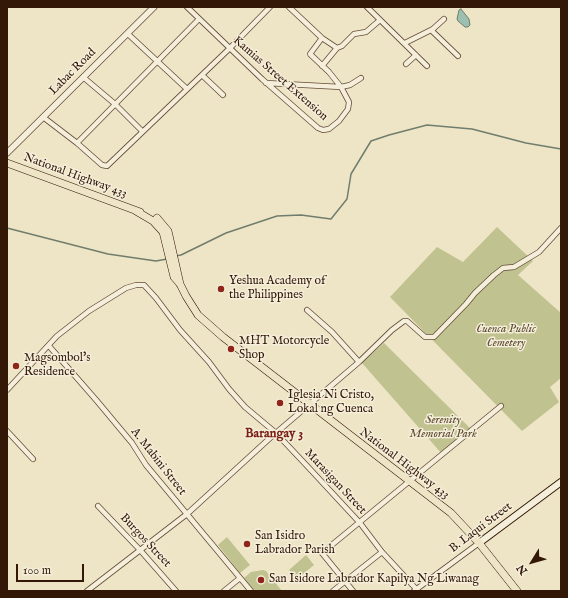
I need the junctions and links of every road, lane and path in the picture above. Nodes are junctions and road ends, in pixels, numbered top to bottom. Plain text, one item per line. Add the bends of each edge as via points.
1 (154, 7) edge
2 (187, 7) edge
3 (270, 7) edge
4 (289, 7) edge
5 (367, 7) edge
6 (444, 19) dead end
7 (200, 20) junction
8 (380, 20) junction
9 (431, 30) junction
10 (128, 34) junction
11 (322, 38) junction
12 (405, 43) junction
13 (337, 48) junction
14 (229, 49) junction
15 (416, 55) junction
16 (458, 56) dead end
17 (158, 61) junction
18 (406, 64) dead end
19 (322, 66) junction
20 (427, 66) dead end
21 (202, 75) junction
22 (84, 77) junction
23 (361, 78) dead end
24 (266, 83) junction
25 (341, 87) junction
26 (188, 89) junction
27 (223, 95) dead end
28 (115, 104) junction
29 (43, 117) junction
30 (142, 131) junction
31 (77, 142) junction
32 (7, 153) edge
33 (7, 163) edge
34 (561, 228) edge
35 (307, 310) dead end
36 (49, 346) junction
37 (359, 362) junction
38 (7, 390) edge
39 (308, 404) junction
40 (501, 406) dead end
41 (7, 431) edge
42 (276, 433) junction
43 (33, 459) dead end
44 (410, 481) junction
45 (561, 482) edge
46 (98, 506) dead end
47 (187, 514) junction
48 (360, 523) junction
49 (479, 543) junction
50 (140, 550) junction
51 (382, 552) junction
52 (240, 578) junction
53 (345, 581) junction
54 (416, 590) edge
55 (87, 591) edge
56 (176, 591) edge
57 (224, 591) edge
58 (251, 591) edge
59 (333, 591) edge
60 (353, 591) edge
61 (517, 591) edge

1 - 10 street, Labac Road
2 - 7 street, Kamias Street Extension
3 - 14 street
4 - 11 street
5 - 8 street
6 - 9 street
7 - 14 street, Kamias Street Extension
7 - 17 street
8 - 12 street
8 - 13 street via 366,32 354,34
9 - 12 street
9 - 16 street
10 - 17 street
10 - 22 street, Labac Road
11 - 13 street
11 - 19 street, Kamias Street Extension via 310,54
12 - 15 street
13 - 19 street
14 - 21 street
14 - 24 street, Kamias Street Extension
15 - 18 street
15 - 20 street
17 - 26 street
17 - 28 street
19 - 25 street, Kamias Street Extension
21 - 26 street
21 - 27 street
22 - 28 street
22 - 29 street, Labac Road
23 - 25 street
24 - 25 street
24 - 25 street, Kamias Street Extension via 323,130 340,121 348,109 348,102
26 - 30 street
28 - 30 street
28 - 31 street
29 - 31 street
29 - 32 street, Labac Road
30 - 31 street via 107,166 102,165
33 - 39 main road, National Highway 433 via 136,210 158,225 168,239 180,284 198,315
34 - 37 street via 539,252 514,267 503,268 494,275 434,337 425,337 404,321
35 - 37 street via 328,328
36 - 38 street
36 - 42 street, Marasigan Street via 57,336 89,311 126,288 144,285 209,362 228,389
36 - 47 street, A. Mabini Street via 132,443 146,465
37 - 39 street
39 - 42 street
39 - 44 main road, National Highway 433
40 - 44 street
41 - 43 street
42 - 47 street
42 - 48 street, Marasigan Street
44 - 48 street
44 - 49 main road, National Highway 433 via 451,514
45 - 49 main road, B. Laqui Street
46 - 50 street, Burgos Street
47 - 50 street
47 - 52 street, A. Mabini Street
48 - 51 street, Marasigan Street
48 - 53 street via 322,553
49 - 54 street, B. Laqui Street
49 - 61 main road, National Highway 433
50 - 55 street
50 - 56 street, Burgos Street
51 - 53 street
51 - 54 street, Marasigan Street
52 - 57 street
52 - 58 street, A. Mabini Street
53 - 59 street
53 - 60 street

